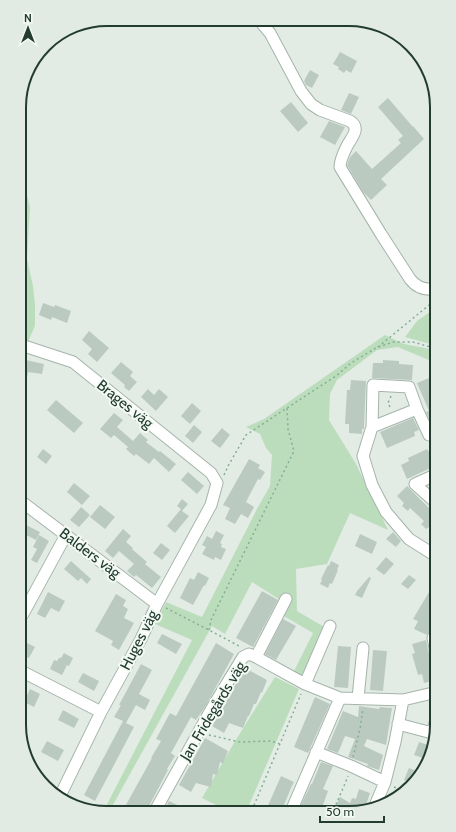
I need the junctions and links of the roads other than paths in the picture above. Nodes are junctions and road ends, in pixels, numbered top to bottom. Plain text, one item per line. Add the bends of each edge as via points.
1 (264, 26) edge
2 (430, 290) edge
3 (26, 347) edge
4 (417, 409) junction
5 (372, 427) junction
6 (429, 435) dead end
7 (430, 477) edge
8 (217, 483) joint
9 (430, 498) edge
10 (26, 505) edge
11 (66, 535) junction
12 (430, 552) edge
13 (286, 599) dead end
14 (157, 604) junction
15 (26, 608) edge
16 (330, 626) dead end
17 (363, 648) dead end
18 (252, 656) junction
19 (26, 674) edge
20 (305, 684) junction
21 (430, 693) edge
22 (340, 698) junction
23 (361, 699) junction
24 (403, 700) junction
25 (101, 712) junction
26 (398, 724) junction
27 (430, 732) edge
28 (316, 752) junction
29 (385, 782) junction
30 (62, 792) edge
31 (377, 801) edge
32 (158, 806) edge
33 (294, 806) edge

1 - 2 street via 301,92 311,104 353,123 355,134 340,167 410,279 421,288
3 - 8 street, Brages väg via 73,362 211,473
4 - 5 street
4 - 5 street via 410,387 373,385
4 - 6 street
5 - 12 street via 363,456 372,485 386,512 409,539
7 - 9 street via 415,484
8 - 14 street, Huges väg via 212,505
10 - 11 street, Balders väg
11 - 14 street, Balders väg
11 - 15 street
13 - 18 street, Jan Fridegårds väg
14 - 25 street, Huges väg
16 - 20 street
17 - 23 street
18 - 20 street
18 - 32 street, Jan Fridegårds väg via 243,657
19 - 25 street
20 - 22 street
21 - 24 street
22 - 23 street
22 - 28 street
23 - 24 street
24 - 26 street
25 - 30 street, Huges väg
26 - 27 street
26 - 29 street
28 - 29 street
28 - 33 street
29 - 31 street

